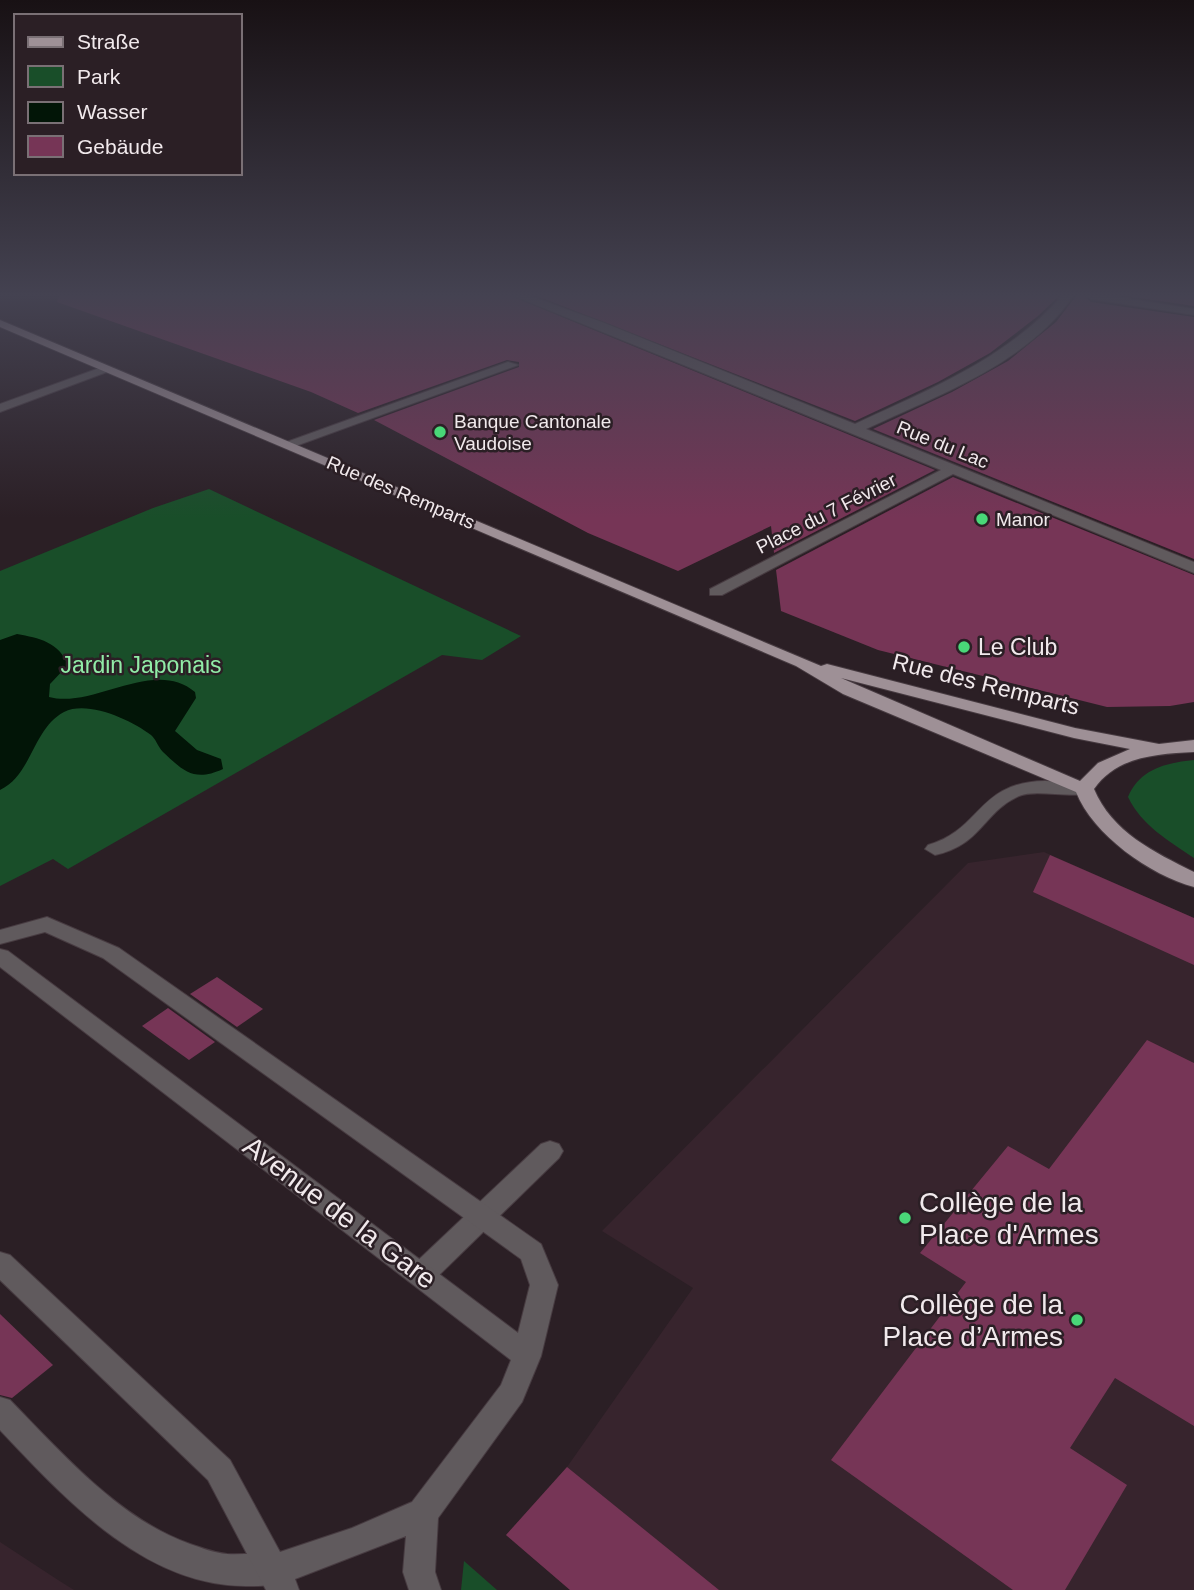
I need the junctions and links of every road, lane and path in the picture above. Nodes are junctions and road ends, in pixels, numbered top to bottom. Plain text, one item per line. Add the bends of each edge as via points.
1 (106, 370) edge
2 (112, 370) edge
3 (497, 370) edge
4 (712, 370) edge
5 (975, 370) edge
6 (0, 408) edge
7 (856, 429) junction
8 (288, 444) junction
9 (953, 469) junction
10 (1194, 568) edge
11 (716, 592) dead end
12 (802, 662) junction
13 (1194, 746) edge
14 (1158, 749) junction
15 (1084, 789) junction
16 (935, 849) dead end
17 (1194, 880) edge
18 (0, 937) edge
19 (0, 956) edge
20 (550, 1151) dead end
21 (482, 1216) junction
22 (0, 1263) edge
23 (422, 1274) junction
24 (527, 1356) junction
25 (0, 1410) edge
26 (423, 1513) junction
27 (278, 1580) edge
28 (425, 1590) edge

1 - 6 street
2 - 8 main road, Rue des Remparts
3 - 8 street
4 - 7 street, Rue du Lac
5 - 7 street
7 - 9 street, Rue du Lac
8 - 12 main road, Rue des Remparts
9 - 10 street, Rue du Lac
9 - 11 street, Place du 7 Février
12 - 14 main road, Rue des Remparts via 1074,733
12 - 15 main road, Rue des Remparts via 849,690
13 - 14 main road
14 - 15 main road via 1110,763 1090,778
15 - 16 street via 1029,788 1009,794 955,845
15 - 17 main road via 1099,819 1139,849
18 - 21 street via 47,924 111,953
19 - 23 street, Avenue de la Gare
20 - 21 street
21 - 23 street
21 - 24 street via 532,1252 544,1285
22 - 27 street via 219,1470
23 - 24 street, Avenue de la Gare
24 - 26 street via 512,1393
25 - 27 street via 70,1482 159,1549 217,1568
26 - 27 street
26 - 28 street via 419,1573

